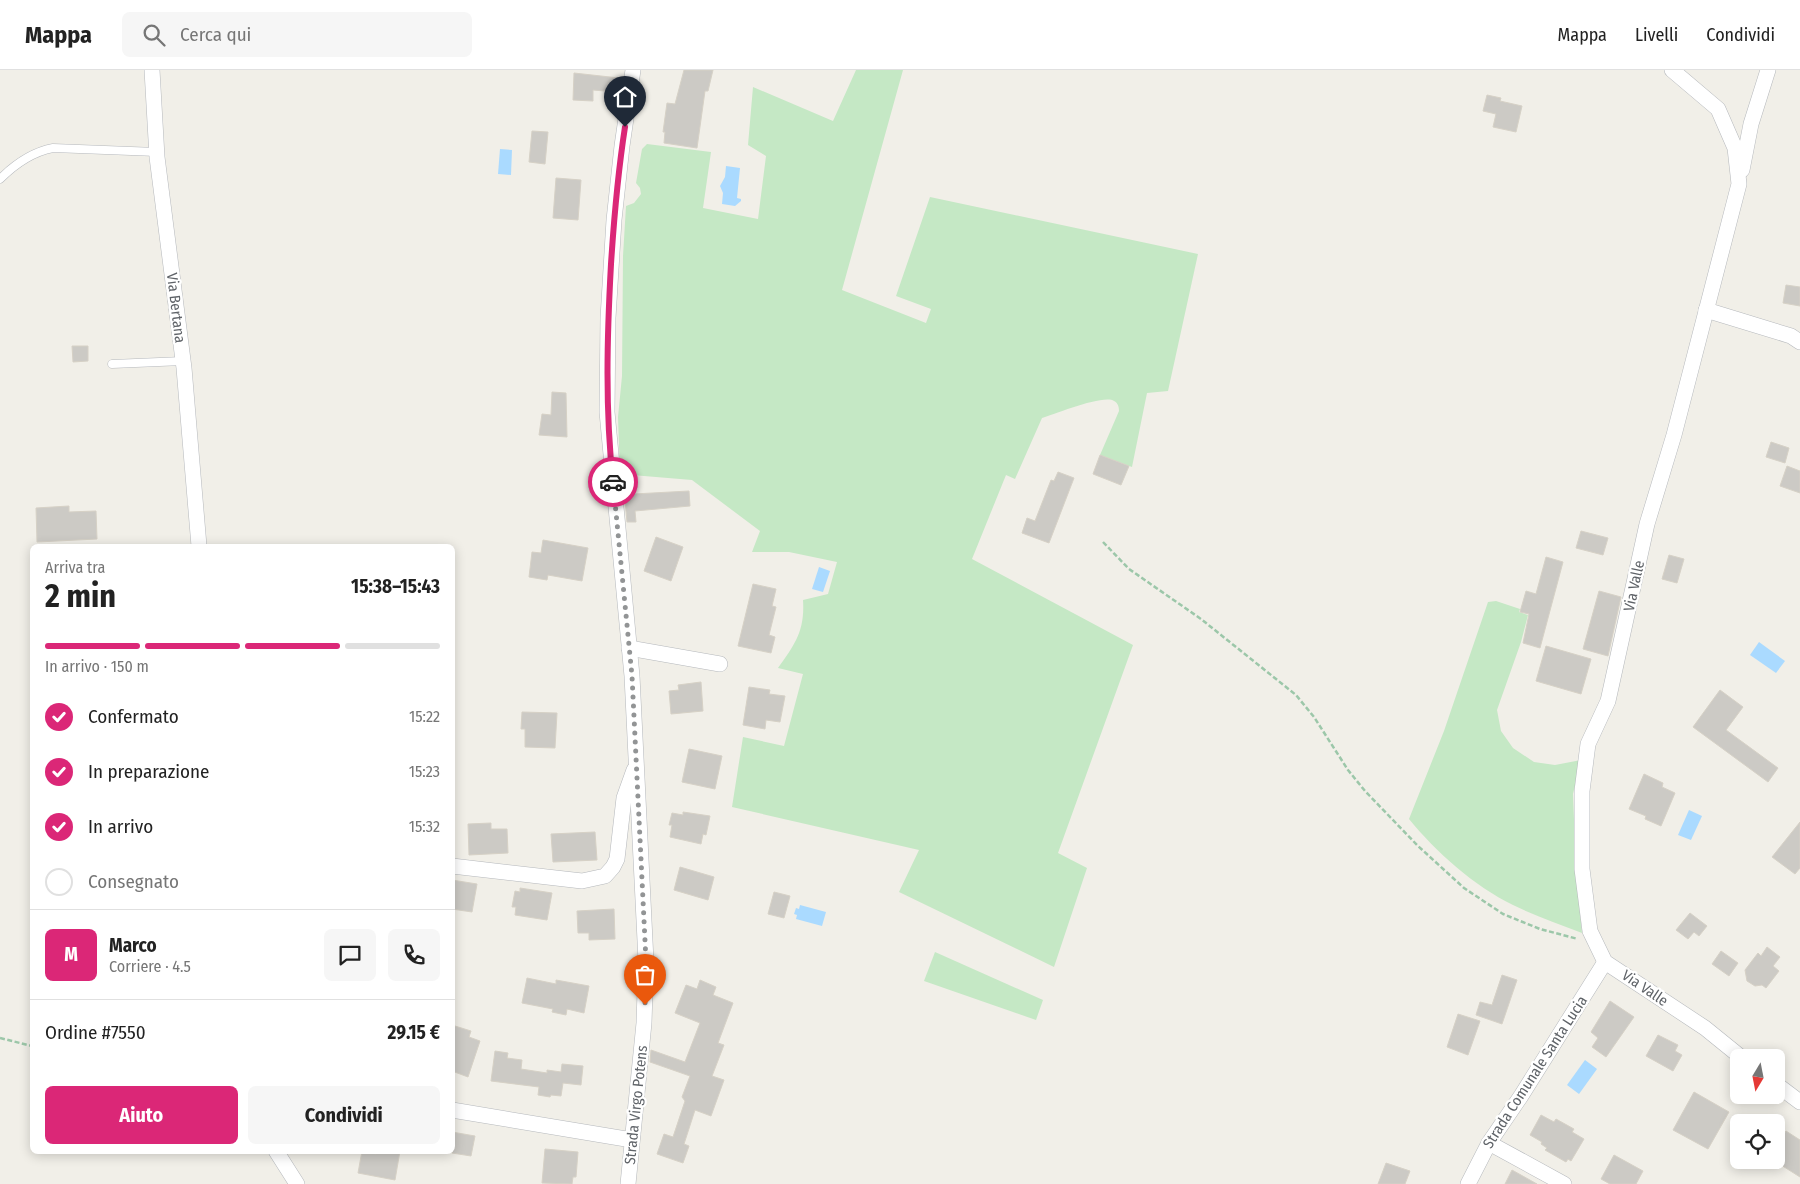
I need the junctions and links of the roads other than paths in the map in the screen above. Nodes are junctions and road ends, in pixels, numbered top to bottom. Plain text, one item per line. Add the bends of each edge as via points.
1 (152, 70) edge
2 (633, 70) edge
3 (1672, 70) edge
4 (1768, 70) edge
5 (157, 152) junction
6 (0, 179) edge
7 (1739, 184) junction
8 (1706, 310) junction
9 (1800, 342) edge
10 (183, 361) junction
11 (112, 364) dead end
12 (199, 544) edge
13 (629, 648) junction
14 (720, 664) dead end
15 (636, 764) junction
16 (455, 866) edge
17 (1605, 962) junction
18 (1731, 1049) edge
19 (1785, 1091) edge
20 (1800, 1102) edge
21 (455, 1110) edge
22 (632, 1140) junction
23 (1489, 1143) junction
24 (278, 1154) edge
25 (297, 1184) edge
26 (628, 1184) edge
27 (1468, 1184) edge
28 (1564, 1184) edge

1 - 5 street, Via Bertana
2 - 13 street, Strada Virgo Potens via 614,220 607,393
3 - 7 street, Via Valle via 1718,108 1735,148
4 - 7 street via 1751,124
5 - 6 lane via 53,148 22,160
5 - 10 street, Via Bertana
7 - 8 street, Via Valle
8 - 9 street via 1791,336
8 - 17 street, Via Valle via 1647,524 1608,701 1588,744 1582,791 1582,868 1590,931
10 - 11 lane
10 - 12 street, Via Bertana
13 - 14 street
13 - 15 street, Strada Virgo Potens
15 - 16 street via 624,798 619,851 613,867 605,876 582,882
15 - 22 street, Strada Virgo Potens via 646,988
17 - 18 street, Via Valle via 1705,1028
17 - 23 street, Strada Comunale Santa Lucia
19 - 20 street
21 - 22 street
22 - 26 street, Strada Virgo Potens
23 - 27 street, Strada Comunale Santa Lucia
23 - 28 street
24 - 25 street

